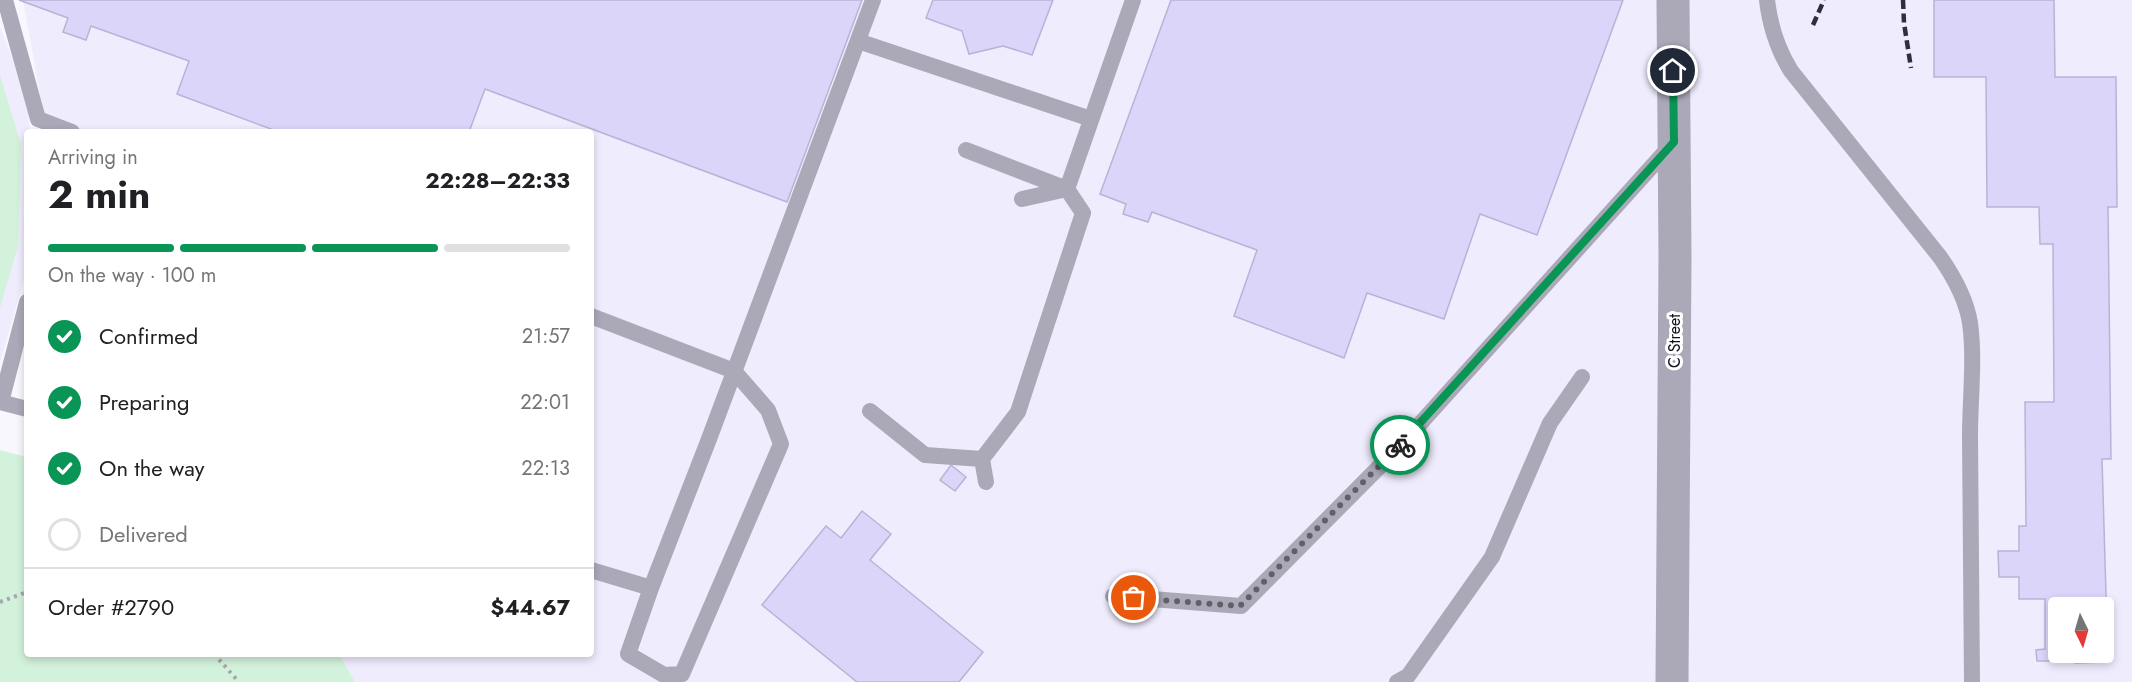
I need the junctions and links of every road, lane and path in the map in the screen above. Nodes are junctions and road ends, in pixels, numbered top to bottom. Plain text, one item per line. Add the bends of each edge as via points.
1 (4, 0) edge
2 (873, 0) edge
3 (1133, 0) edge
4 (1673, 0) edge
5 (1767, 0) edge
6 (858, 41) junction
7 (1091, 120) junction
8 (39, 125) edge
9 (58, 129) edge
10 (1674, 142) junction
11 (966, 150) dead end
12 (1067, 189) junction
13 (1022, 199) dead end
14 (24, 313) edge
15 (594, 317) edge
16 (734, 371) junction
17 (1582, 377) dead end
18 (0, 402) edge
19 (24, 408) edge
20 (870, 411) dead end
21 (982, 459) junction
22 (986, 482) dead end
23 (594, 571) edge
24 (651, 588) junction
25 (24, 593) edge
26 (1113, 596) dead end
27 (0, 602) edge
28 (217, 657) edge
29 (239, 682) edge
30 (1396, 682) edge
31 (1672, 682) edge
32 (1972, 682) edge

1 - 8 lane
2 - 6 lane
3 - 7 lane
4 - 10 street, C Street
5 - 32 lane via 1775,37 1791,72 1940,257 1964,299 1971,336
6 - 7 lane
6 - 16 lane
7 - 12 lane
8 - 9 lane
10 - 26 lane via 1400,446 1240,606
10 - 31 street, C Street
11 - 12 lane
12 - 13 lane
12 - 21 lane via 1083,213 1018,412
14 - 18 lane
15 - 16 lane
16 - 24 lane
16 - 24 lane via 768,410 781,444 682,674 664,675 628,654
17 - 30 lane via 1550,423 1492,557 1408,676
18 - 19 lane
20 - 21 lane via 925,455
21 - 22 lane
23 - 24 lane
25 - 27 path
28 - 29 path

